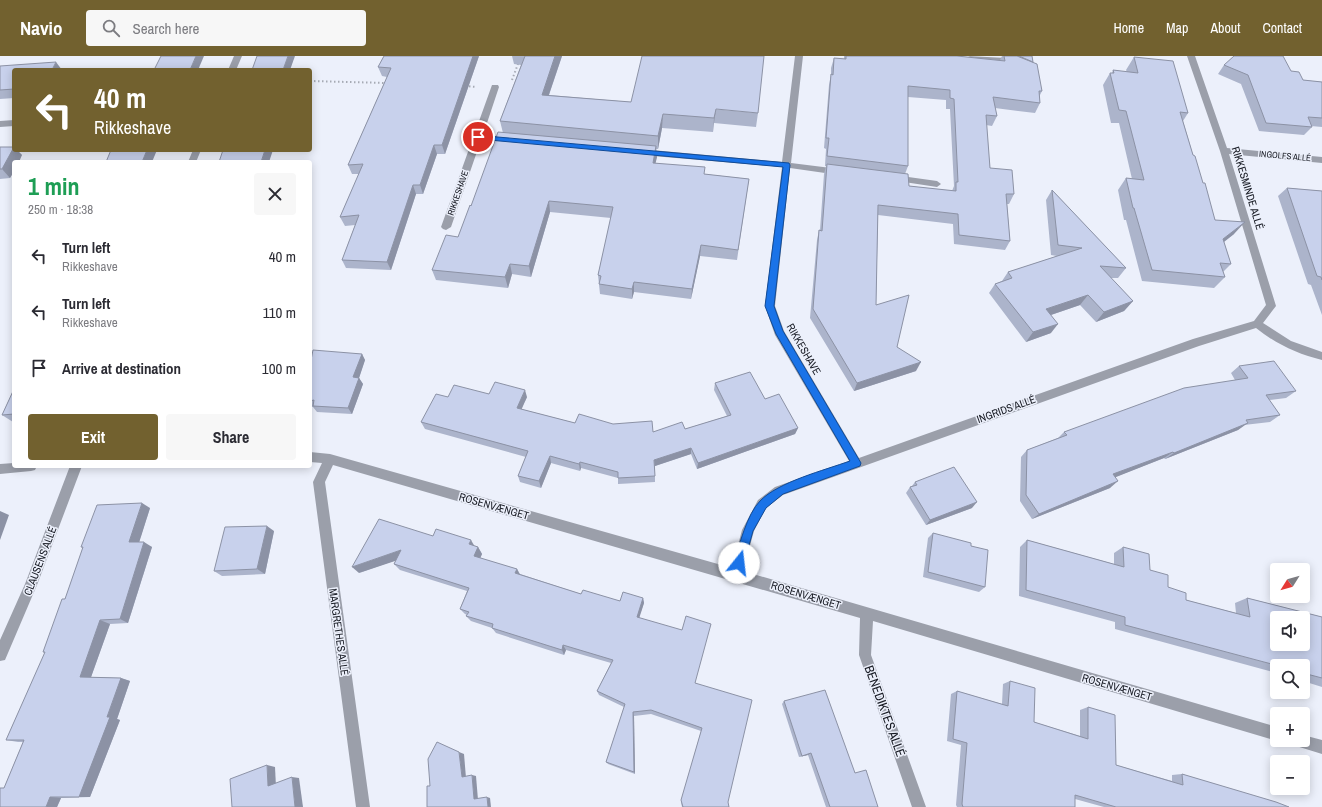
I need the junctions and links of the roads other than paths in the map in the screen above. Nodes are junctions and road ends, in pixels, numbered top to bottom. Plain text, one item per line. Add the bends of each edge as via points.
1 (238, 56) edge
2 (800, 56) edge
3 (972, 56) edge
4 (1190, 56) edge
5 (1025, 67) edge
6 (233, 68) edge
7 (495, 87) road end
8 (12, 123) edge
9 (0, 124) edge
10 (478, 137) junction
11 (517, 140) edge
12 (628, 151) edge
13 (1224, 151) junction
14 (1322, 160) edge
15 (787, 165) junction
16 (850, 173) edge
17 (882, 177) edge
18 (937, 184) dead end
19 (446, 227) dead end
20 (1257, 324) junction
21 (1322, 356) edge
22 (312, 457) edge
23 (330, 459) junction
24 (856, 463) junction
25 (12, 468) edge
26 (75, 468) edge
27 (0, 469) edge
28 (736, 574) junction
29 (867, 613) junction
30 (0, 655) edge
31 (1270, 732) edge
32 (1310, 744) edge
33 (1322, 747) edge
34 (362, 807) edge
35 (919, 807) edge

1 - 6 street
2 - 15 street, RIKKESHAVE
3 - 5 street via 1006,60
4 - 13 street, RIKKESMINDE ALLÉ
7 - 10 street, RIKKESHAVE
8 - 9 street
10 - 11 street
10 - 19 street, RIKKESHAVE
12 - 15 street
13 - 14 street, INGOLFS ALLÉ
13 - 20 street, RIKKESMINDE ALLÉ via 1271,306
15 - 16 street
15 - 24 street, RIKKESHAVE via 770,306 779,332
17 - 18 street
20 - 21 street via 1281,341 1304,352
20 - 24 street, INGRIDS ALLÉ via 1197,342
22 - 23 street, ROSENVÆNGET
23 - 28 street, ROSENVÆNGET
23 - 34 street, MARGRETHES ALLÉ via 319,482
24 - 28 street, INGRIDS ALLÉ via 779,491 762,504 748,530
25 - 27 street
26 - 30 street, CLAUSENS ALLÉ via 31,585
28 - 29 street, ROSENVÆNGET
29 - 31 street, ROSENVÆNGET
29 - 35 street, BENEDIKTES ALLÉ via 865,655
32 - 33 street

